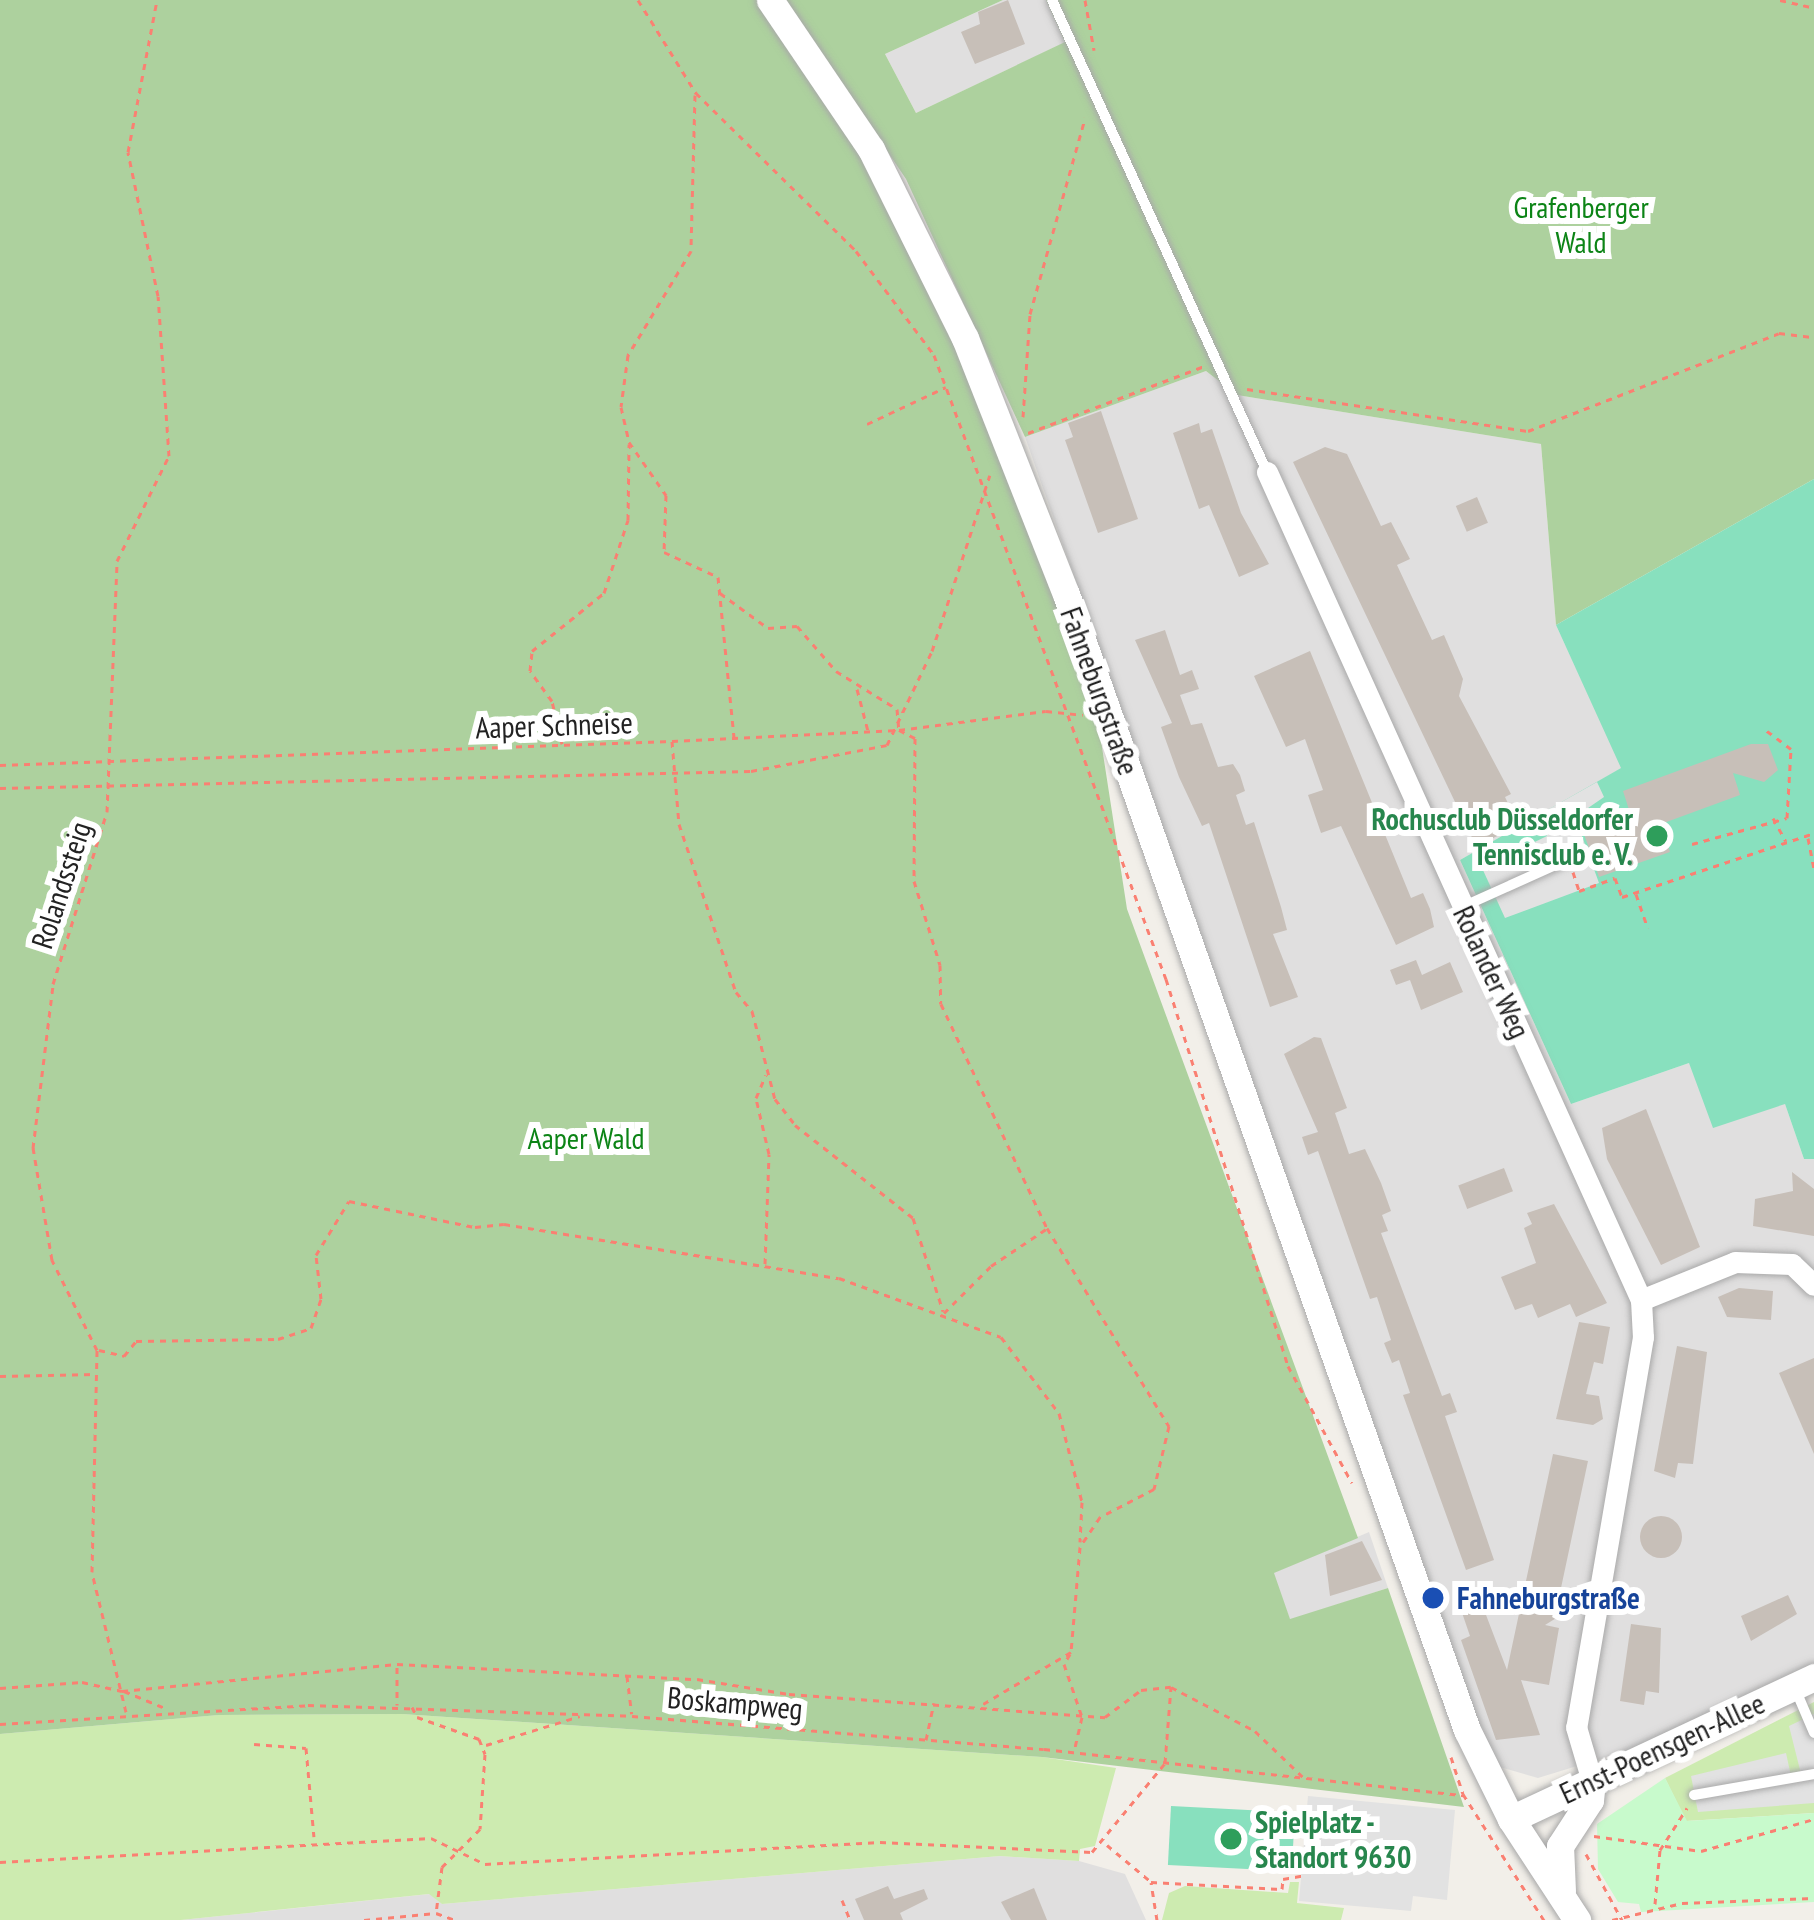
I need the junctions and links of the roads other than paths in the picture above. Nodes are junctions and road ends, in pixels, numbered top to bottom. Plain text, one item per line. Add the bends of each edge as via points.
1 (770, 0) edge
2 (1052, 0) edge
3 (1267, 472) joint
4 (1569, 859) road end
5 (1462, 907) junction
6 (1814, 1286) edge
7 (1642, 1300) junction
8 (1804, 1681) edge
9 (1814, 1733) edge
10 (1814, 1774) edge
11 (1592, 1781) junction
12 (1694, 1795) road end
13 (1511, 1819) junction
14 (1570, 1908) edge

1 - 13 street, Fahneburgstraße via 918,232 1108,713 1467,1730
2 - 3 lane, Rolander Weg
3 - 5 street, Rolander Weg
4 - 5 lane
5 - 7 street, Rolander Weg
6 - 7 street via 1792,1264 1736,1262
7 - 11 street, Rolander Weg via 1643,1337 1576,1727
8 - 9 lane
8 - 11 street, Ernst-Poensgen-Allee
10 - 12 lane
11 - 13 street, Ernst-Poensgen-Allee
11 - 14 street via 1590,1800 1560,1846
13 - 14 street, Fahneburgstraße

